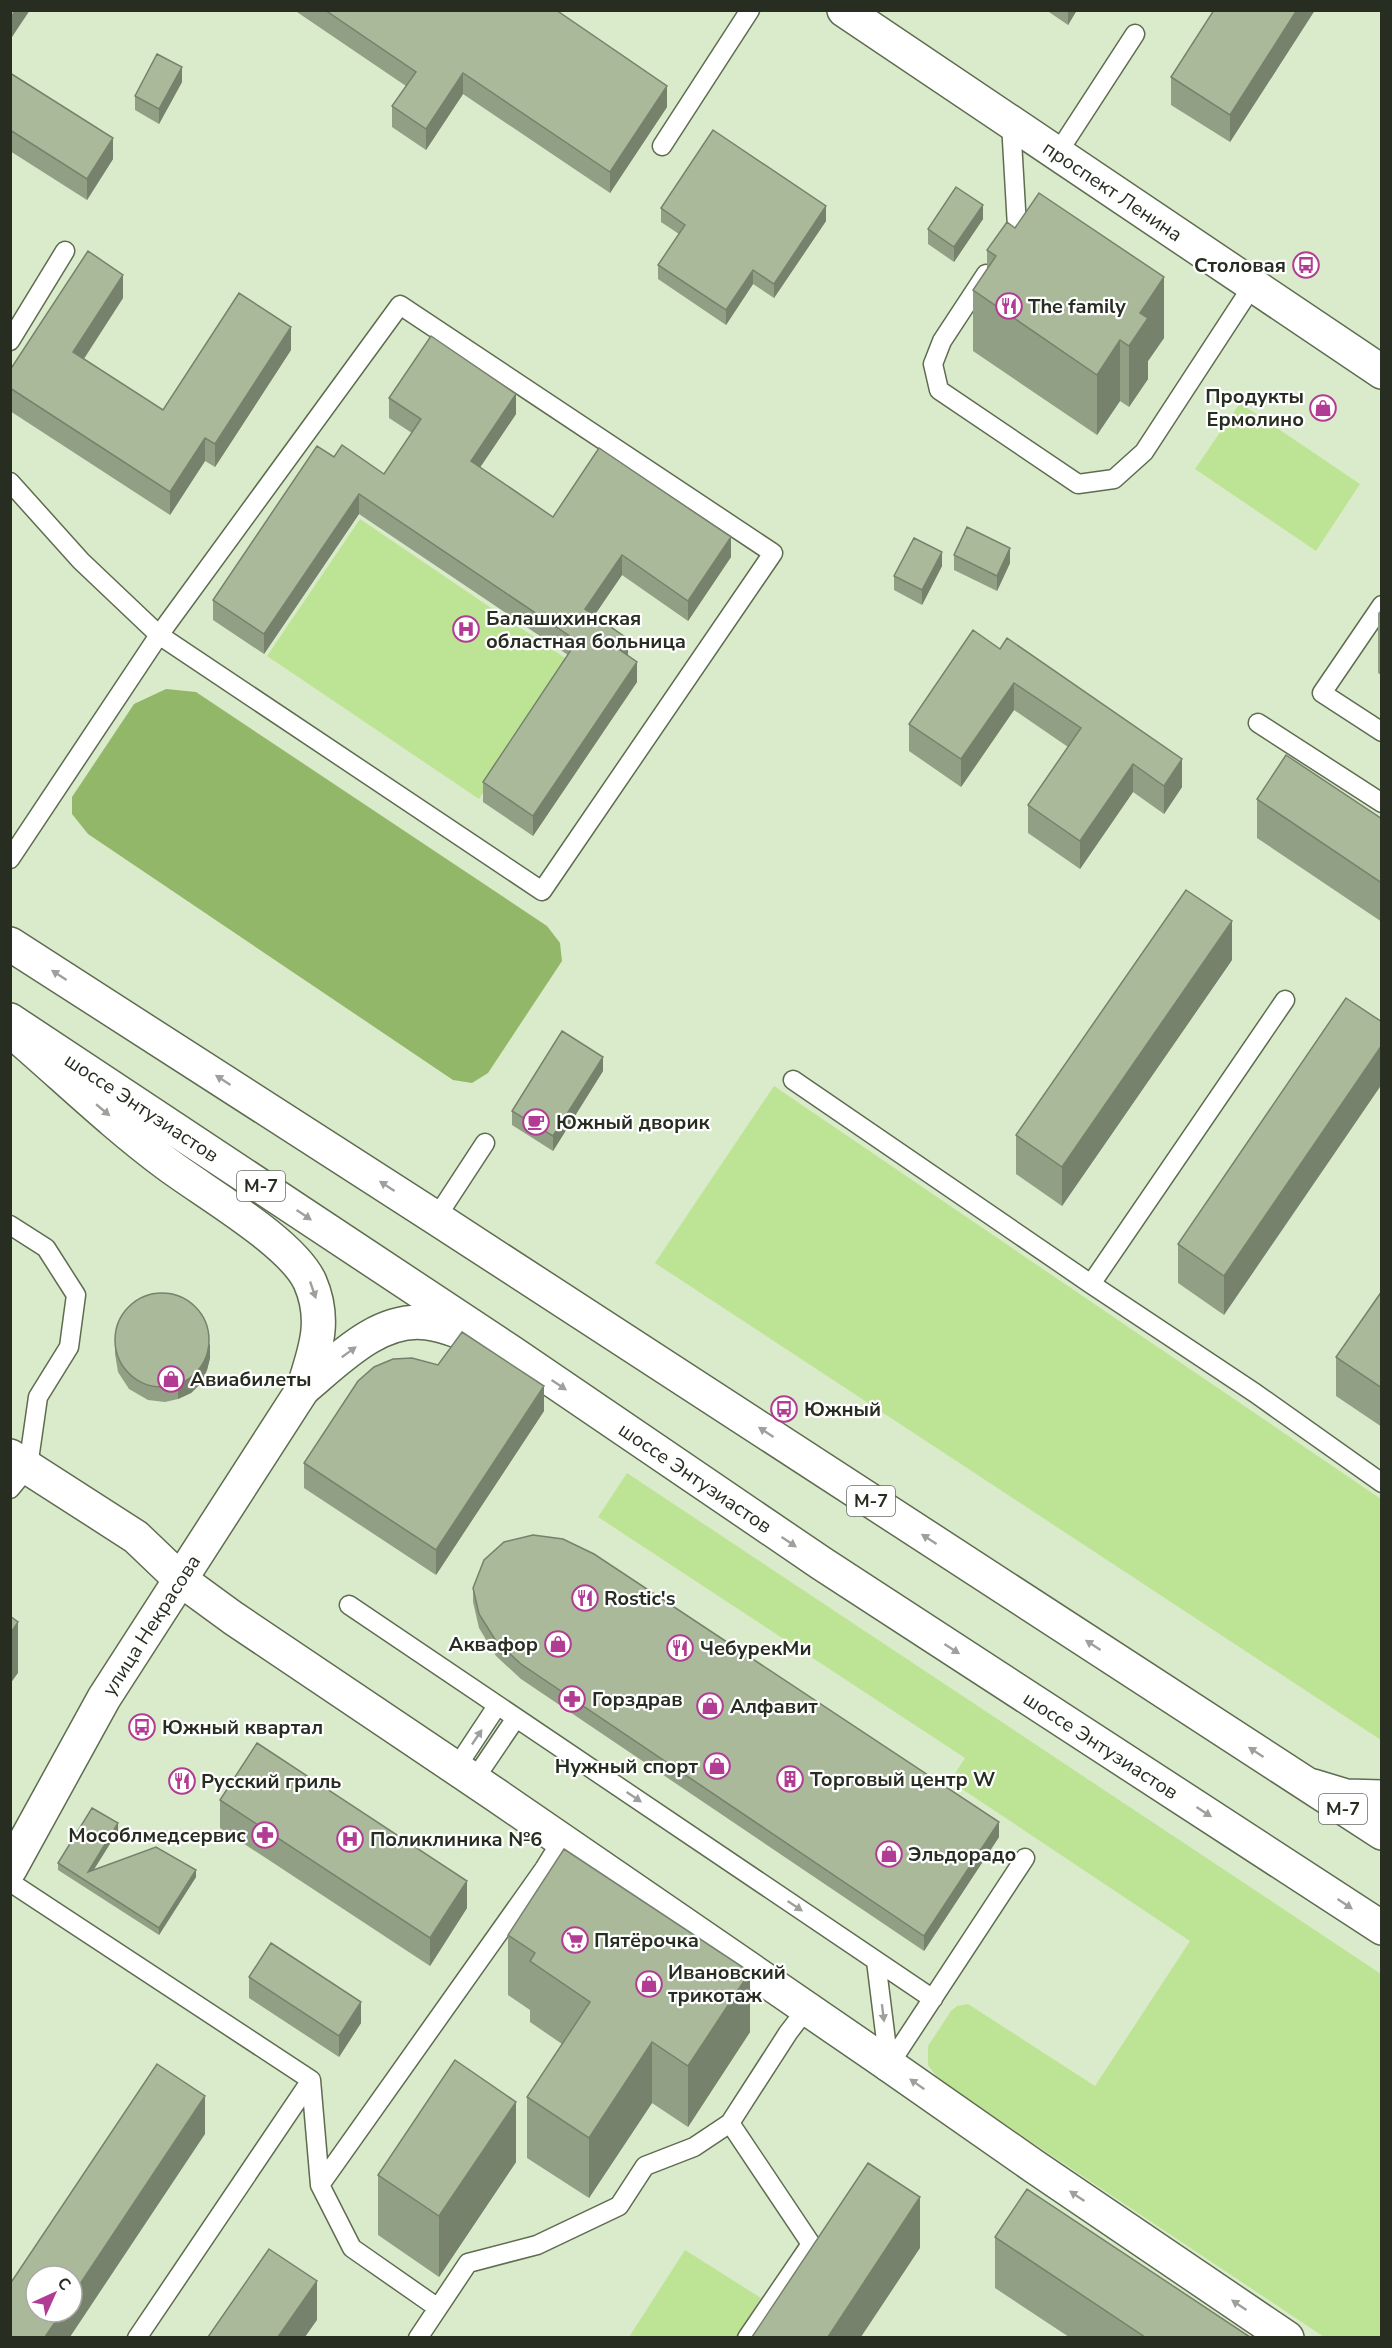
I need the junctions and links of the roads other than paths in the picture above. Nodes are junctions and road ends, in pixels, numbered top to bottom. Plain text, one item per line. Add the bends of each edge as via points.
1 (750, 10) edge
2 (844, 10) edge
3 (1136, 34) dead end
4 (1011, 123) junction
5 (662, 146) dead end
6 (1057, 154) junction
7 (65, 251) dead end
8 (1253, 285) junction
9 (10, 341) edge
10 (1382, 372) edge
11 (10, 483) edge
12 (1382, 605) edge
13 (159, 635) junction
14 (1258, 723) dead end
15 (1382, 732) edge
16 (1382, 803) edge
17 (10, 859) edge
18 (10, 944) edge
19 (1286, 1000) dead end
20 (10, 1020) edge
21 (10, 1031) edge
22 (793, 1080) dead end
23 (485, 1143) dead end
24 (436, 1218) junction
25 (10, 1225) edge
26 (1091, 1284) junction
27 (510, 1352) junction
28 (303, 1389) junction
29 (16, 1471) edge
30 (1382, 1483) edge
31 (181, 1580) junction
32 (349, 1605) dead end
33 (498, 1706) junction
34 (516, 1718) junction
35 (465, 1774) junction
36 (1305, 1784) junction
37 (1382, 1797) edge
38 (1382, 1833) edge
39 (562, 1840) junction
40 (1024, 1858) dead end
41 (10, 1869) edge
42 (10, 1882) edge
43 (1382, 1928) edge
44 (876, 1961) junction
45 (933, 1999) junction
46 (807, 2008) junction
47 (889, 2065) junction
48 (311, 2080) junction
49 (730, 2124) junction
50 (320, 2185) junction
51 (438, 2308) junction
52 (137, 2337) edge
53 (418, 2337) edge
54 (747, 2337) edge
55 (1287, 2337) edge

1 - 5 lane
2 - 4 main road, проспект Ленина
3 - 6 lane
4 - 6 main road, проспект Ленина
4 - 8 lane via 1017,227 942,341 933,364 939,390 1078,484 1114,479 1144,452
6 - 8 main road, проспект Ленина
7 - 9 lane
8 - 10 main road, проспект Ленина
11 - 13 lane via 81,561
12 - 15 lane via 1323,693
13 - 13 lane via 542,891 773,554 400,305
13 - 17 lane
14 - 16 lane
24 -> 18 main road, М-7
19 - 26 lane
20 -> 27 main road, шоссе Энтузиастов / М-7
21 -> 28 main road, улица Некрасова via 165,1163 295,1259 318,1305 319,1338
22 - 26 lane
23 - 24 lane
36 -> 24 main road, М-7
25 - 29 lane via 46,1248 76,1295 69,1347 38,1397
26 - 30 lane
28 -> 27 main road, улица Некрасова via 349,1351 377,1333 404,1323 453,1329
27 -> 43 main road, шоссе Энтузиастов / М-7 via 821,1563
28 - 31 main road, улица Некрасова
29 - 31 main road via 136,1537
31 - 35 main road
31 - 41 main road, улица Некрасова via 104,1698
32 - 33 lane
33 - 34 lane
35 -> 33 lane
34 - 35 lane
34 -> 44 lane
35 - 39 main road
36 - 37 main road via 1346,1796
36 - 38 main road, М-7
39 - 46 main road
39 - 50 lane
40 - 45 lane
42 - 48 lane
44 - 45 lane
44 -> 47 lane
45 - 47 lane
46 - 47 main road
46 - 49 lane
55 -> 47 main road
48 - 50 lane
48 - 52 lane
49 - 51 lane via 694,2147 645,2166 619,2206 537,2245 468,2263
49 - 54 lane via 811,2244
50 - 51 lane via 352,2248
51 - 53 lane

